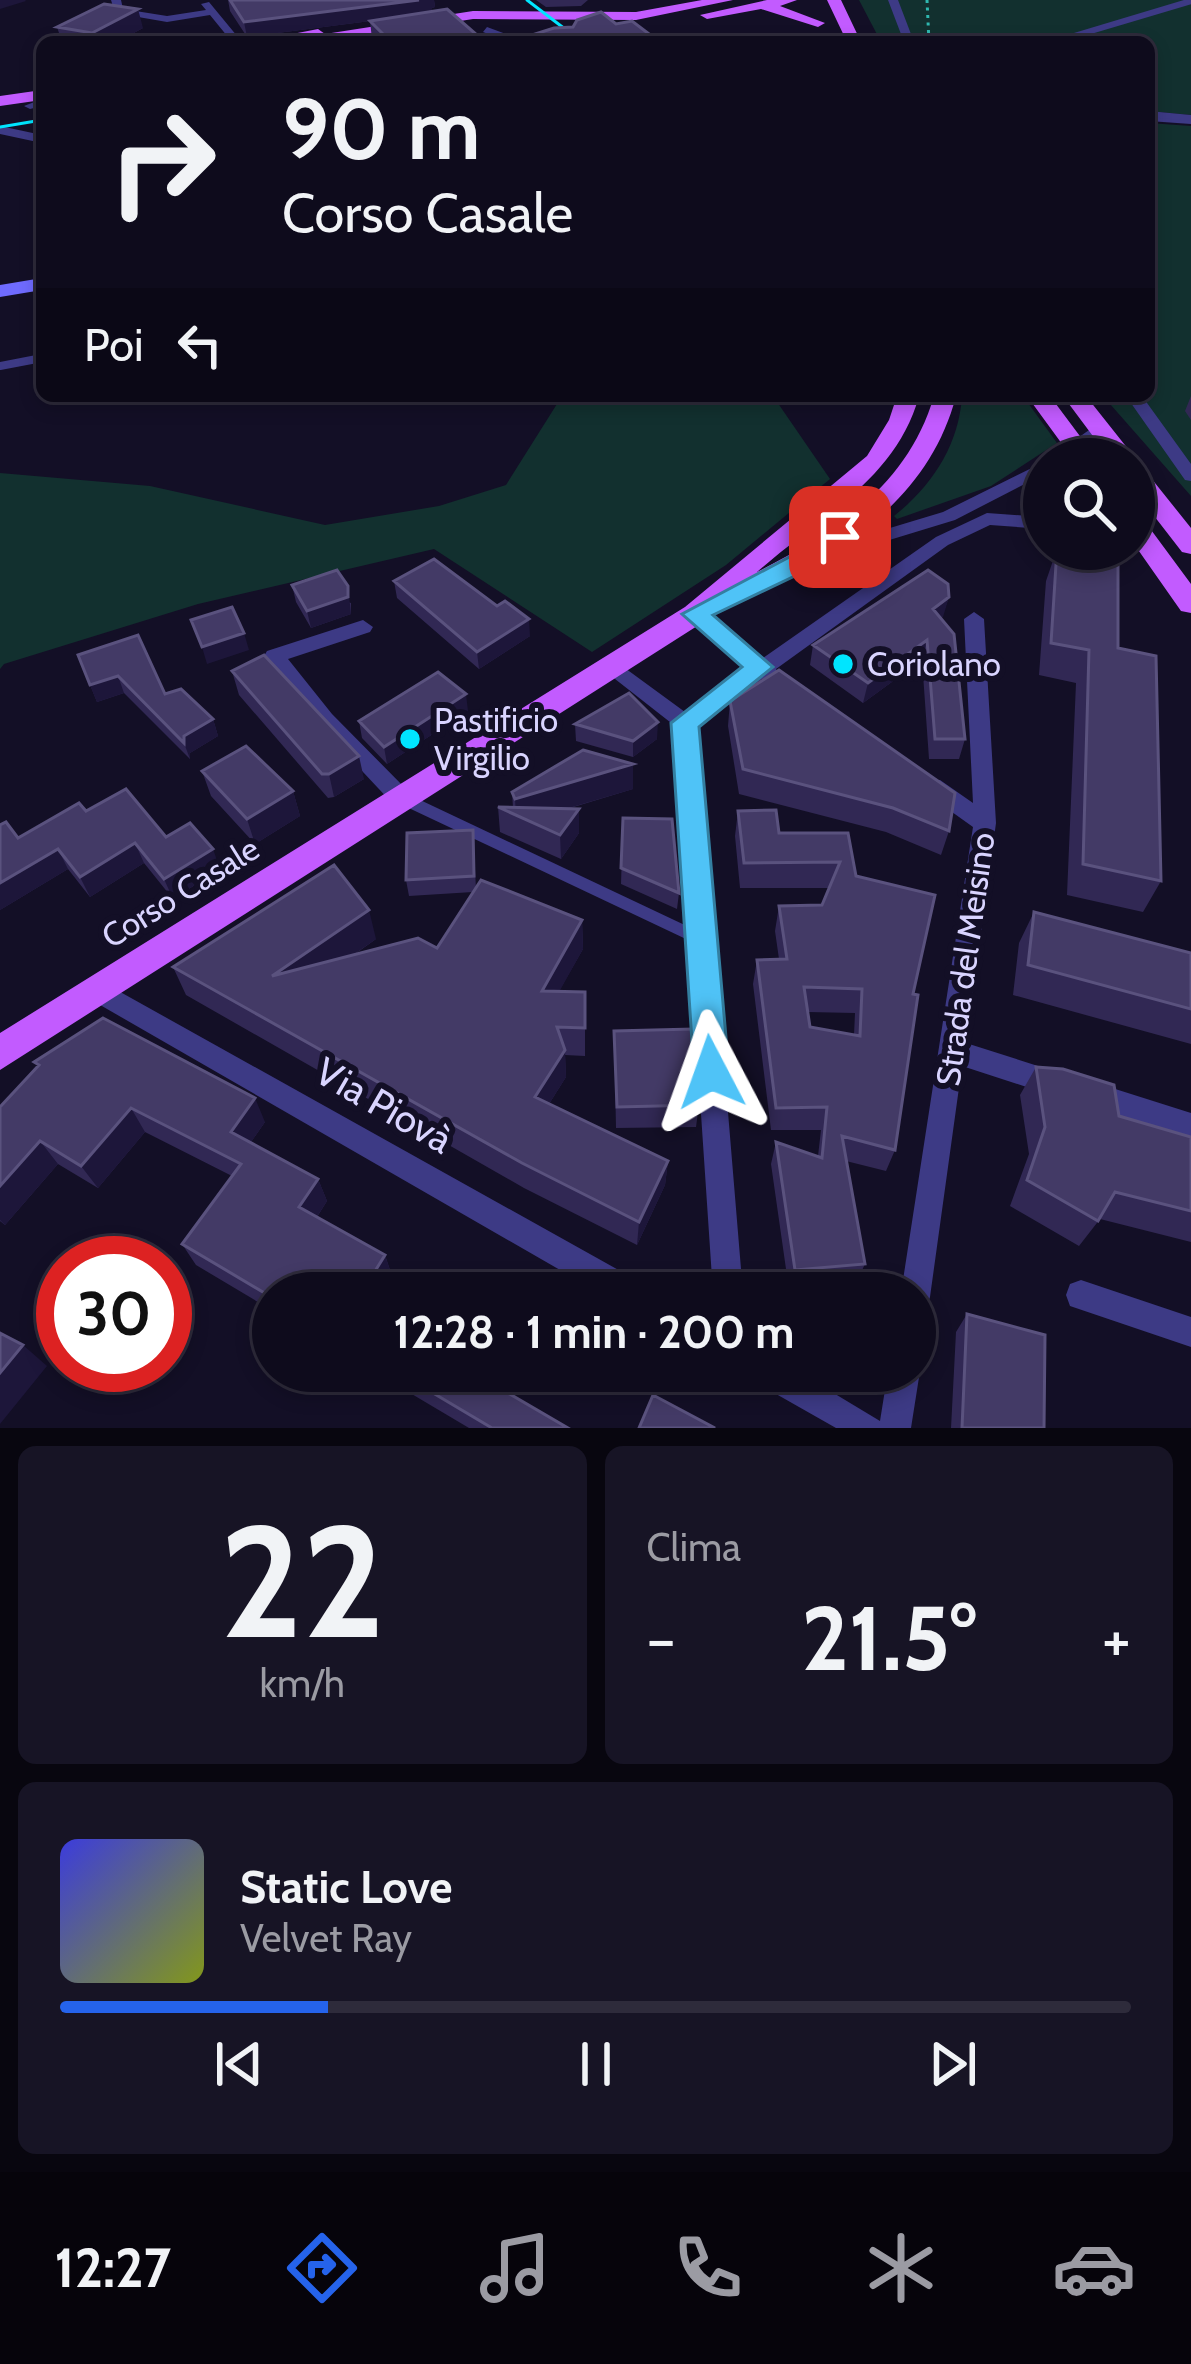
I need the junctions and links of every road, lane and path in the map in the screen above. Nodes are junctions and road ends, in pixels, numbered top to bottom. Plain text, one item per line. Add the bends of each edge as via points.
1 (116, 0) edge
2 (194, 0) edge
3 (488, 0) edge
4 (518, 0) edge
5 (790, 0) edge
6 (809, 0) edge
7 (893, 0) edge
8 (927, 0) edge
9 (832, 1) edge
10 (1191, 1) edge
11 (158, 3) dead end
12 (180, 3) edge
13 (230, 4) edge
14 (726, 6) edge
15 (210, 8) junction
16 (538, 16) junction
17 (428, 19) junction
18 (454, 22) junction
19 (628, 22) junction
20 (818, 23) junction
21 (487, 30) junction
22 (598, 33) edge
23 (545, 34) edge
24 (232, 36) edge
25 (303, 36) edge
26 (333, 36) edge
27 (387, 36) edge
28 (502, 36) edge
29 (565, 36) edge
30 (824, 36) edge
31 (851, 36) edge
32 (907, 36) edge
33 (929, 36) edge
34 (1074, 36) edge
35 (0, 92) edge
36 (36, 94) edge
37 (36, 95) edge
38 (0, 101) edge
39 (1155, 117) edge
40 (1191, 120) edge
41 (0, 130) edge
42 (36, 138) edge
43 (36, 285) edge
44 (0, 291) edge
45 (36, 359) edge
46 (0, 366) edge
47 (906, 402) edge
48 (943, 402) edge
49 (1042, 402) edge
50 (1079, 402) edge
51 (1138, 402) edge
52 (1099, 428) junction
53 (1063, 438) edge
54 (1089, 438) edge
55 (1107, 438) edge
56 (1191, 476) edge
57 (1023, 477) edge
58 (1155, 500) edge
59 (949, 516) junction
60 (986, 519) junction
61 (1023, 520) edge
62 (942, 541) junction
63 (1191, 546) edge
64 (814, 557) junction
65 (1155, 563) edge
66 (1191, 604) edge
67 (694, 614) junction
68 (974, 619) dead end
69 (363, 627) dead end
70 (611, 668) junction
71 (769, 674) junction
72 (685, 723) junction
73 (912, 772) edge
74 (401, 798) junction
75 (986, 823) junction
76 (701, 940) junction
77 (98, 990) junction
78 (952, 1051) junction
79 (0, 1053) edge
80 (1191, 1126) edge
81 (592, 1272) edge
82 (726, 1272) edge
83 (919, 1272) edge
84 (1081, 1294) dead end
85 (1191, 1332) edge
86 (803, 1392) edge
87 (901, 1392) edge
88 (867, 1428) edge
89 (896, 1428) edge

1 - 15 street via 118,11 160,19
2 - 15 street
3 - 17 main road
4 - 16 main road
5 - 14 main road
6 - 20 main road
7 - 32 street
8 - 33 path
9 - 31 main road
10 - 34 lane
11 - 12 street
12 - 15 street
13 - 15 street
14 - 19 main road
14 - 20 main road via 784,10
15 - 24 street
16 - 18 main road
16 - 19 main road
16 - 29 main road
17 - 18 main road
17 - 25 main road
17 - 26 main road
18 - 21 main road
18 - 27 main road
19 - 22 main road
20 - 30 main road
21 - 23 main road
21 - 28 street
35 - 36 main road
37 - 38 main road
39 - 40 street
41 - 42 street
43 - 44 street
45 - 46 lane
47 - 67 main road, Corso Casale via 874,463
48 - 64 main road, Corso Casale via 908,474
49 - 53 main road
50 - 52 main road
51 - 56 street
52 - 54 street
52 - 55 main road
57 - 59 street
58 - 63 main road
59 - 60 street
59 - 62 street
59 - 64 street
60 - 61 street
60 - 62 street
62 - 71 street
64 - 67 main road, Corso Casale
65 - 66 main road
67 - 70 main road, Corso Casale
67 - 71 street
68 - 75 street, Strada del Meisino
69 - 74 street via 274,656
70 - 72 street
70 - 74 main road, Corso Casale
71 - 72 street
72 - 76 street
73 - 75 street
74 - 76 lane
74 - 77 main road, Corso Casale
75 - 78 street, Strada del Meisino
76 - 82 street
77 - 79 main road, Corso Casale
77 - 81 street, Via Piovà
78 - 80 street
78 - 83 street, Strada del Meisino
84 - 85 street
86 - 88 street
87 - 89 street

